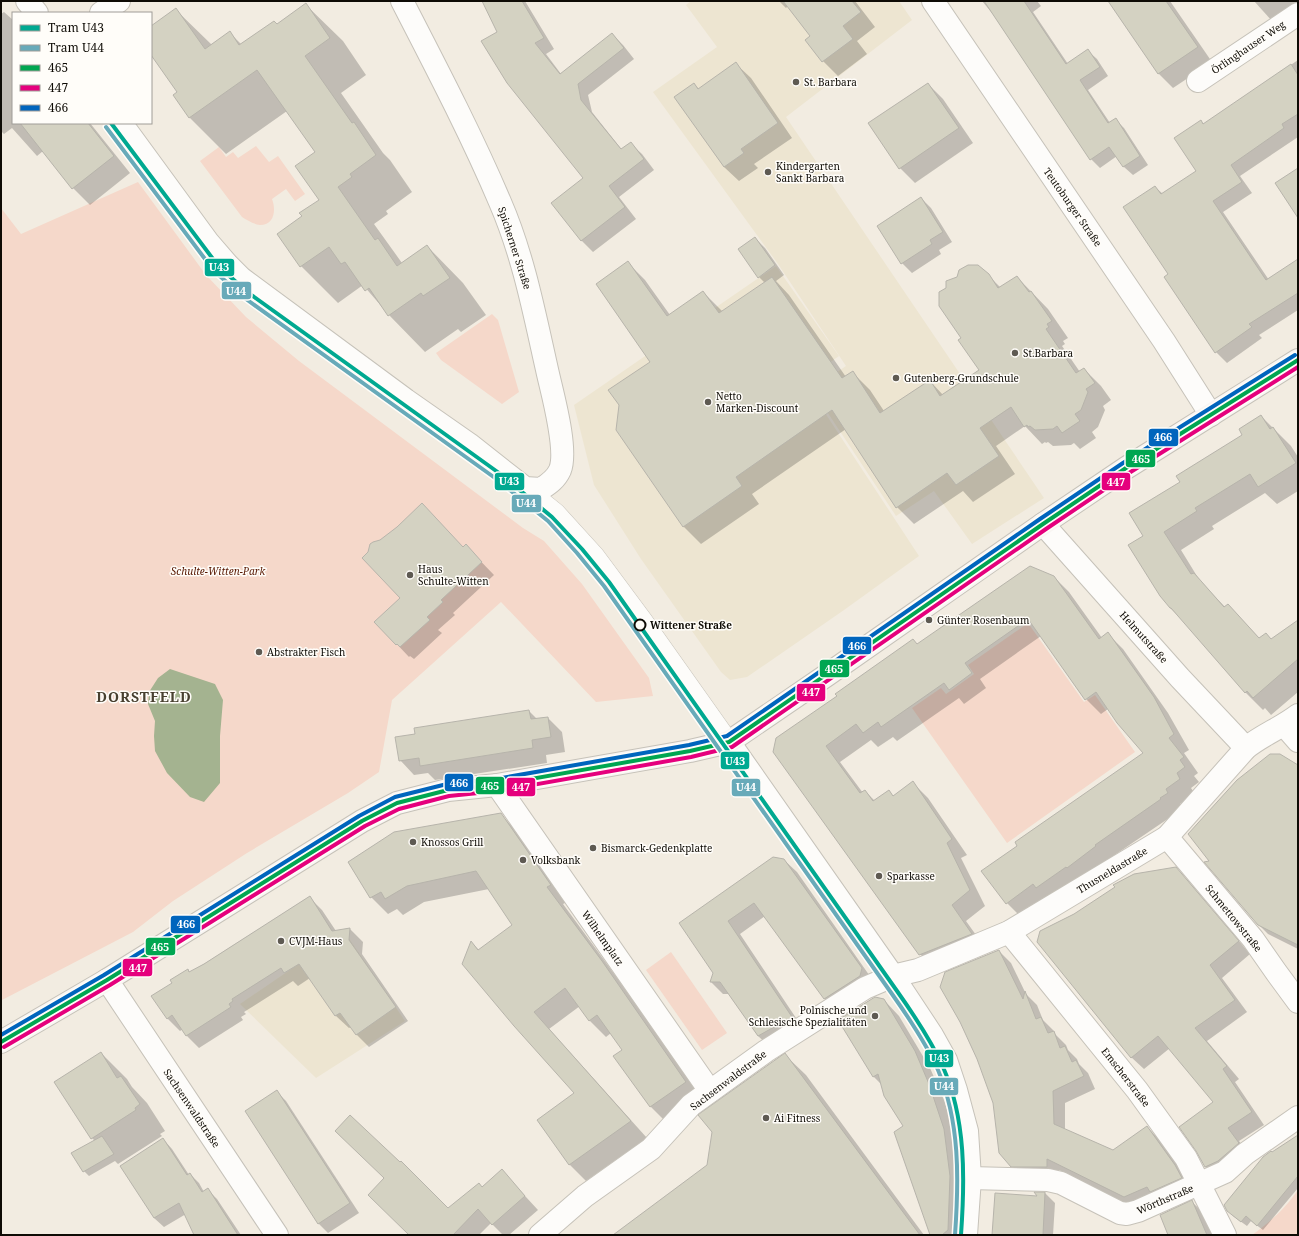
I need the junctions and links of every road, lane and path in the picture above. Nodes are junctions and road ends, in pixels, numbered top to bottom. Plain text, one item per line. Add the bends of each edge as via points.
1 (27, 1) edge
2 (119, 1) edge
3 (402, 1) edge
4 (933, 1) edge
5 (36, 12) edge
6 (102, 12) edge
7 (1298, 14) edge
8 (1198, 81) dead end
9 (121, 124) edge
10 (1298, 360) edge
11 (1211, 415) junction
12 (525, 488) junction
13 (1043, 524) junction
14 (1293, 727) edge
15 (729, 742) junction
16 (1246, 748) junction
17 (497, 785) junction
18 (1167, 837) junction
19 (1009, 932) junction
20 (893, 976) junction
21 (107, 980) junction
22 (1298, 1002) edge
23 (1, 1042) edge
24 (710, 1091) junction
25 (1298, 1117) edge
26 (970, 1178) junction
27 (1200, 1183) junction
28 (277, 1235) edge
29 (540, 1235) edge
30 (966, 1235) edge
31 (1225, 1235) edge

1 - 5 street
2 - 6 street
3 - 12 street, Spicherner Straße via 501,203 528,286 558,421 562,456 560,470 553,481 542,489
4 - 11 street, Teutoburger Straße via 1152,322
7 - 8 street, Örlinghauser Weg
9 - 12 street via 208,242 241,278 469,444
10 - 11 main road
11 - 13 main road
12 - 15 street via 556,513 595,556
13 - 15 main road
13 - 16 street, Helmutstraße
14 - 16 street, Thusneldastraße via 1260,737
15 - 17 main road via 690,752
15 - 20 street
16 - 18 street, Thusneldastraße
17 - 21 main road via 448,790 397,803 362,821
17 - 24 street, Wilhelmplatz
18 - 19 street, Thusneldastraße
18 - 22 street, Schmettowstraße via 1253,939
19 - 20 street, Thusneldastraße via 918,970
19 - 27 street, Emscherstraße via 1137,1090 1186,1158
20 - 24 street, Sachsenwaldstraße via 865,988 766,1051
20 - 26 street via 946,1060 967,1131
21 - 23 main road
21 - 28 street, Sachsenwaldstraße
24 - 29 street, Sachsenwaldstraße via 691,1105 651,1149 584,1196
25 - 27 street, Wörthstraße via 1245,1154 1225,1172
26 - 27 street, Wörthstraße via 1048,1180 1061,1183 1126,1214
26 - 30 street
27 - 31 street, Emscherstraße

